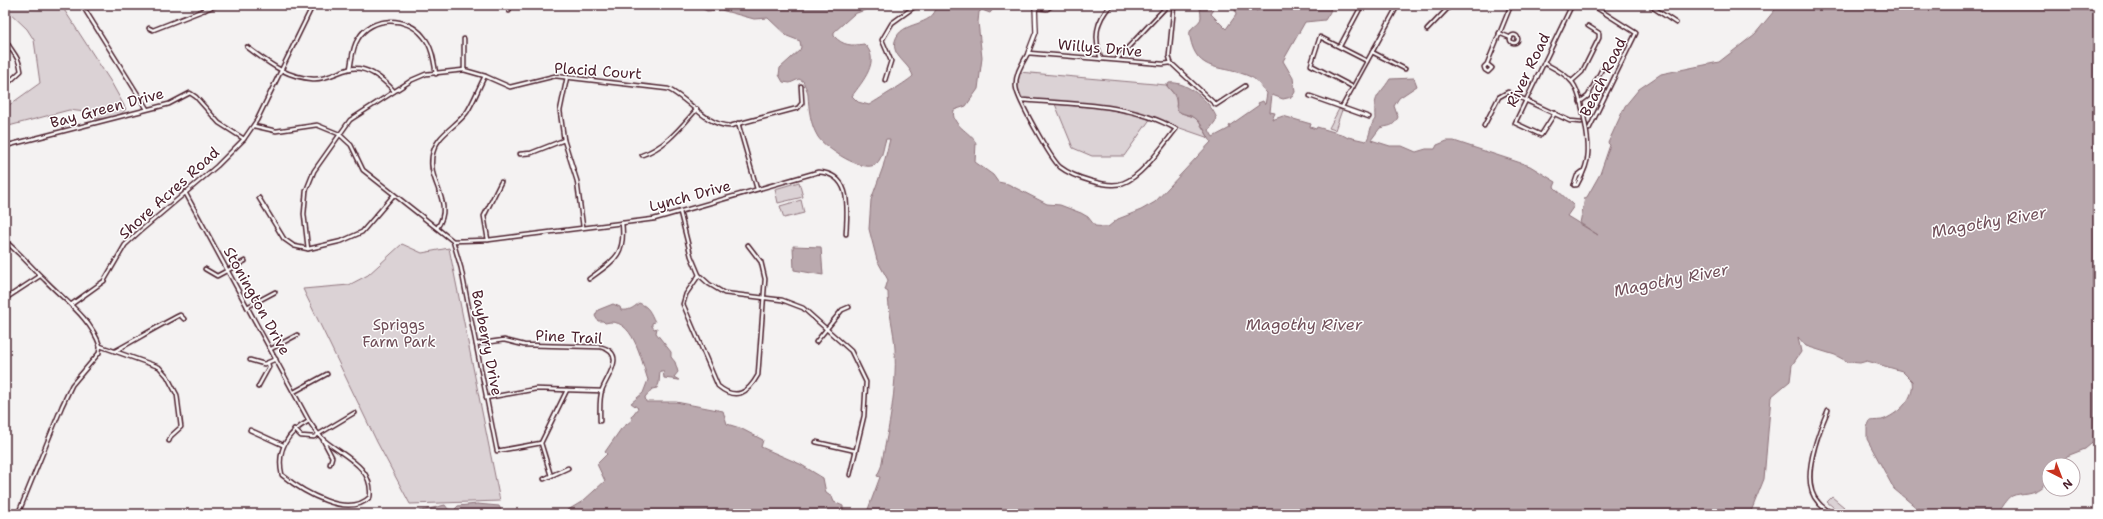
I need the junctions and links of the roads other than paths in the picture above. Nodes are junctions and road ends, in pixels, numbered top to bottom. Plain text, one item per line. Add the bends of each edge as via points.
1 (82, 5) edge
2 (203, 5) edge
3 (217, 5) edge
4 (313, 5) edge
5 (510, 5) edge
6 (917, 5) edge
7 (1053, 5) edge
8 (1110, 5) edge
9 (1168, 5) edge
10 (1174, 5) edge
11 (1362, 5) edge
12 (1398, 5) edge
13 (1451, 5) edge
14 (1511, 5) edge
15 (1528, 5) edge
16 (1534, 5) edge
17 (1572, 5) edge
18 (1592, 5) edge
19 (1649, 5) edge
20 (1035, 7) edge
21 (205, 10) junction
22 (509, 11) dead end
23 (1676, 23) dead end
24 (1588, 26) dead end
25 (150, 28) dead end
26 (1427, 30) dead end
27 (1499, 33) junction
28 (5, 38) edge
29 (1510, 38) dead end
30 (464, 39) dead end
31 (1340, 46) junction
32 (247, 48) dead end
33 (1372, 52) junction
34 (1028, 53) junction
35 (1101, 59) junction
36 (1117, 60) junction
37 (1367, 61) junction
38 (1171, 63) junction
39 (1544, 63) junction
40 (1487, 64) dead end
41 (350, 69) junction
42 (1405, 69) dead end
43 (1602, 69) dead end
44 (464, 70) junction
45 (281, 72) junction
46 (436, 74) junction
47 (485, 76) junction
48 (567, 77) junction
49 (885, 80) dead end
50 (1572, 81) junction
51 (5, 86) edge
52 (801, 86) dead end
53 (1245, 86) dead end
54 (1353, 87) junction
55 (394, 91) junction
56 (1310, 96) dead end
57 (1526, 99) junction
58 (1021, 100) junction
59 (1580, 102) junction
60 (1342, 107) junction
61 (147, 109) junction
62 (697, 109) junction
63 (1555, 113) junction
64 (1369, 117) dead end
65 (1581, 122) dead end
66 (738, 123) junction
67 (254, 126) junction
68 (1484, 126) dead end
69 (1589, 130) dead end
70 (339, 134) junction
71 (244, 139) junction
72 (564, 140) junction
73 (5, 146) edge
74 (520, 154) dead end
75 (642, 155) dead end
76 (1582, 172) junction
77 (501, 182) dead end
78 (757, 189) junction
79 (185, 192) junction
80 (393, 196) junction
81 (259, 198) dead end
82 (680, 212) junction
83 (622, 223) junction
84 (583, 227) junction
85 (437, 228) junction
86 (846, 234) dead end
87 (488, 240) junction
88 (5, 241) edge
89 (453, 241) junction
90 (748, 245) dead end
91 (308, 249) junction
92 (245, 261) dead end
93 (205, 269) dead end
94 (228, 270) junction
95 (699, 275) junction
96 (40, 276) junction
97 (589, 279) dead end
98 (274, 292) dead end
99 (763, 298) junction
100 (5, 299) edge
101 (72, 304) junction
102 (247, 307) junction
103 (850, 307) dead end
104 (184, 319) dead end
105 (827, 330) junction
106 (297, 335) dead end
107 (816, 342) dead end
108 (476, 344) junction
109 (100, 346) junction
110 (271, 349) junction
111 (114, 351) junction
112 (276, 359) junction
113 (250, 360) dead end
114 (268, 363) junction
115 (327, 374) dead end
116 (258, 387) dead end
117 (567, 390) junction
118 (602, 391) junction
119 (294, 392) junction
120 (486, 398) junction
121 (1828, 410) dead end
122 (354, 413) dead end
123 (309, 421) junction
124 (600, 422) dead end
125 (250, 430) dead end
126 (294, 430) junction
127 (318, 434) junction
128 (323, 439) junction
129 (170, 441) dead end
130 (816, 442) dead end
131 (541, 443) junction
132 (283, 445) junction
133 (856, 451) junction
134 (330, 464) dead end
135 (568, 468) dead end
136 (850, 475) dead end
137 (551, 476) junction
138 (544, 479) dead end
139 (18, 514) edge
140 (1832, 514) edge

1 - 61 street
2 - 21 street
3 - 21 street
4 - 45 street, Shore Acres Road
5 - 22 street
6 - 49 street via 892,23 882,40 891,61
7 - 20 street via 1047,9
8 - 35 street via 1100,18 1095,39
9 - 36 street
10 - 38 street via 1169,56
11 - 31 street
12 - 33 street
13 - 26 street
14 - 27 street
15 - 16 street
17 - 39 street, River Road
18 - 69 street, Beach Road via 1636,34
19 - 23 street
20 - 34 street via 1036,32
21 - 25 street via 153,30
24 - 50 street via 1599,33 1599,38 1582,72
27 - 29 street
27 - 40 street
28 - 51 street via 18,55 21,70
30 - 44 street
31 - 37 street
31 - 54 street via 1320,37 1311,65
32 - 45 street
33 - 37 street
33 - 42 street
34 - 35 street, Willys Drive
34 - 58 street via 1017,76 1016,88
35 - 36 street, Willys Drive
36 - 38 street, Willys Drive
37 - 54 street
38 - 53 street via 1216,105
39 - 50 street
39 - 57 street, River Road
41 - 45 street via 314,79
41 - 46 street via 352,53 358,39 367,29 388,21 402,22 423,36 429,47
41 - 55 street via 376,74
43 - 59 street via 1588,96
44 - 46 street, Placid Court
44 - 47 street, Placid Court
45 - 67 street, Shore Acres Road
46 - 55 street, Placid Court via 426,74
47 - 48 street, Placid Court via 510,87 555,76
47 - 85 street via 468,111 442,135 435,146 432,158 433,172 443,202 444,215
48 - 62 street, Placid Court via 668,88
48 - 72 street via 560,112
50 - 59 street
52 - 66 street, Placid Court via 802,103 798,108
54 - 60 street
55 - 70 street, Placid Court via 350,120
56 - 60 street
57 - 63 street
57 - 63 street, River Road via 1515,123 1541,135
57 - 68 street via 1508,92 1501,94
58 - 58 street via 1059,165 1064,170 1102,184 1113,186 1135,177 1176,129 1156,120 1100,107
59 - 76 street via 1588,154
60 - 64 street
61 - 71 street, Bay Green Drive via 169,104 186,94 193,94 219,123
61 - 73 street, Bay Green Drive
62 - 66 street, Placid Court via 716,123 730,126
62 - 75 street via 668,141 656,150
63 - 65 street via 1573,122
66 - 78 street
67 - 70 street via 276,131 317,125
67 - 71 street, Shore Acres Road
70 - 80 street via 351,145 363,170
70 - 91 street, Placid Court via 314,171 306,191 304,214
71 - 79 street, Shore Acres Road via 217,166
72 - 74 street via 531,153
72 - 84 street via 577,181
76 - 76 street via 1577,176 1575,186 1581,178
77 - 87 street via 484,216
78 - 82 street, Lynch Drive
78 - 86 street, Lynch Drive via 815,173 830,174 841,183 846,195
79 - 94 street, Stonington Drive
79 - 101 street, Shore Acres Road via 125,245 104,281
80 - 85 street
80 - 91 street via 356,236
81 - 91 street via 284,239 294,246
82 - 83 street, Lynch Drive via 654,219
82 - 95 street via 691,256
83 - 84 street, Lynch Drive
83 - 97 street via 623,236 619,255
84 - 87 street, Lynch Drive
85 - 89 street
87 - 89 street
88 - 96 street via 20,253
89 - 108 street, Bayberry Drive via 460,260
90 - 99 street via 764,270
92 - 94 street
93 - 94 street via 217,276
94 - 102 street, Stonington Drive
95 - 99 street via 724,293
95 - 99 street via 686,294 683,304 718,386 727,394 739,394 751,387 758,375
96 - 100 street
96 - 101 street
98 - 102 street
99 - 105 street via 782,300 803,308
101 - 109 street via 80,312
102 - 110 street, Stonington Drive
103 - 105 street via 842,310
104 - 111 street via 180,316 166,320 157,328
105 - 107 street
105 - 133 street via 850,351 866,382 864,416
106 - 110 street
108 - 118 street, Pine Trail via 504,340 524,345 606,348 612,354 614,364
108 - 120 street, Bayberry Drive
109 - 111 street
109 - 139 street via 99,352 72,385
110 - 112 street, Stonington Drive
111 - 129 street via 159,367 167,376 177,395 181,427 171,436
112 - 114 street
112 - 119 street, Stonington Drive
113 - 114 street
114 - 116 street via 269,367
115 - 119 street
117 - 118 street
117 - 120 street via 536,389
117 - 131 street
118 - 124 street, Pine Trail
119 - 123 street, Stonington Drive
120 - 131 street, Bayberry Drive via 497,451
121 - 140 street via 1810,471 1814,496
122 - 127 street
123 - 126 street, Stonington Drive
123 - 127 street, Stonington Drive
125 - 132 street
126 - 127 street via 308,438
126 - 132 street, Stonington Drive
127 - 128 street, Stonington Drive
128 - 132 street, Stonington Drive via 347,455 368,477 370,497 358,508 342,509 326,503 282,475 280,465
128 - 134 street via 332,457
130 - 133 street
131 - 137 street
133 - 136 street
135 - 137 street
137 - 138 street

